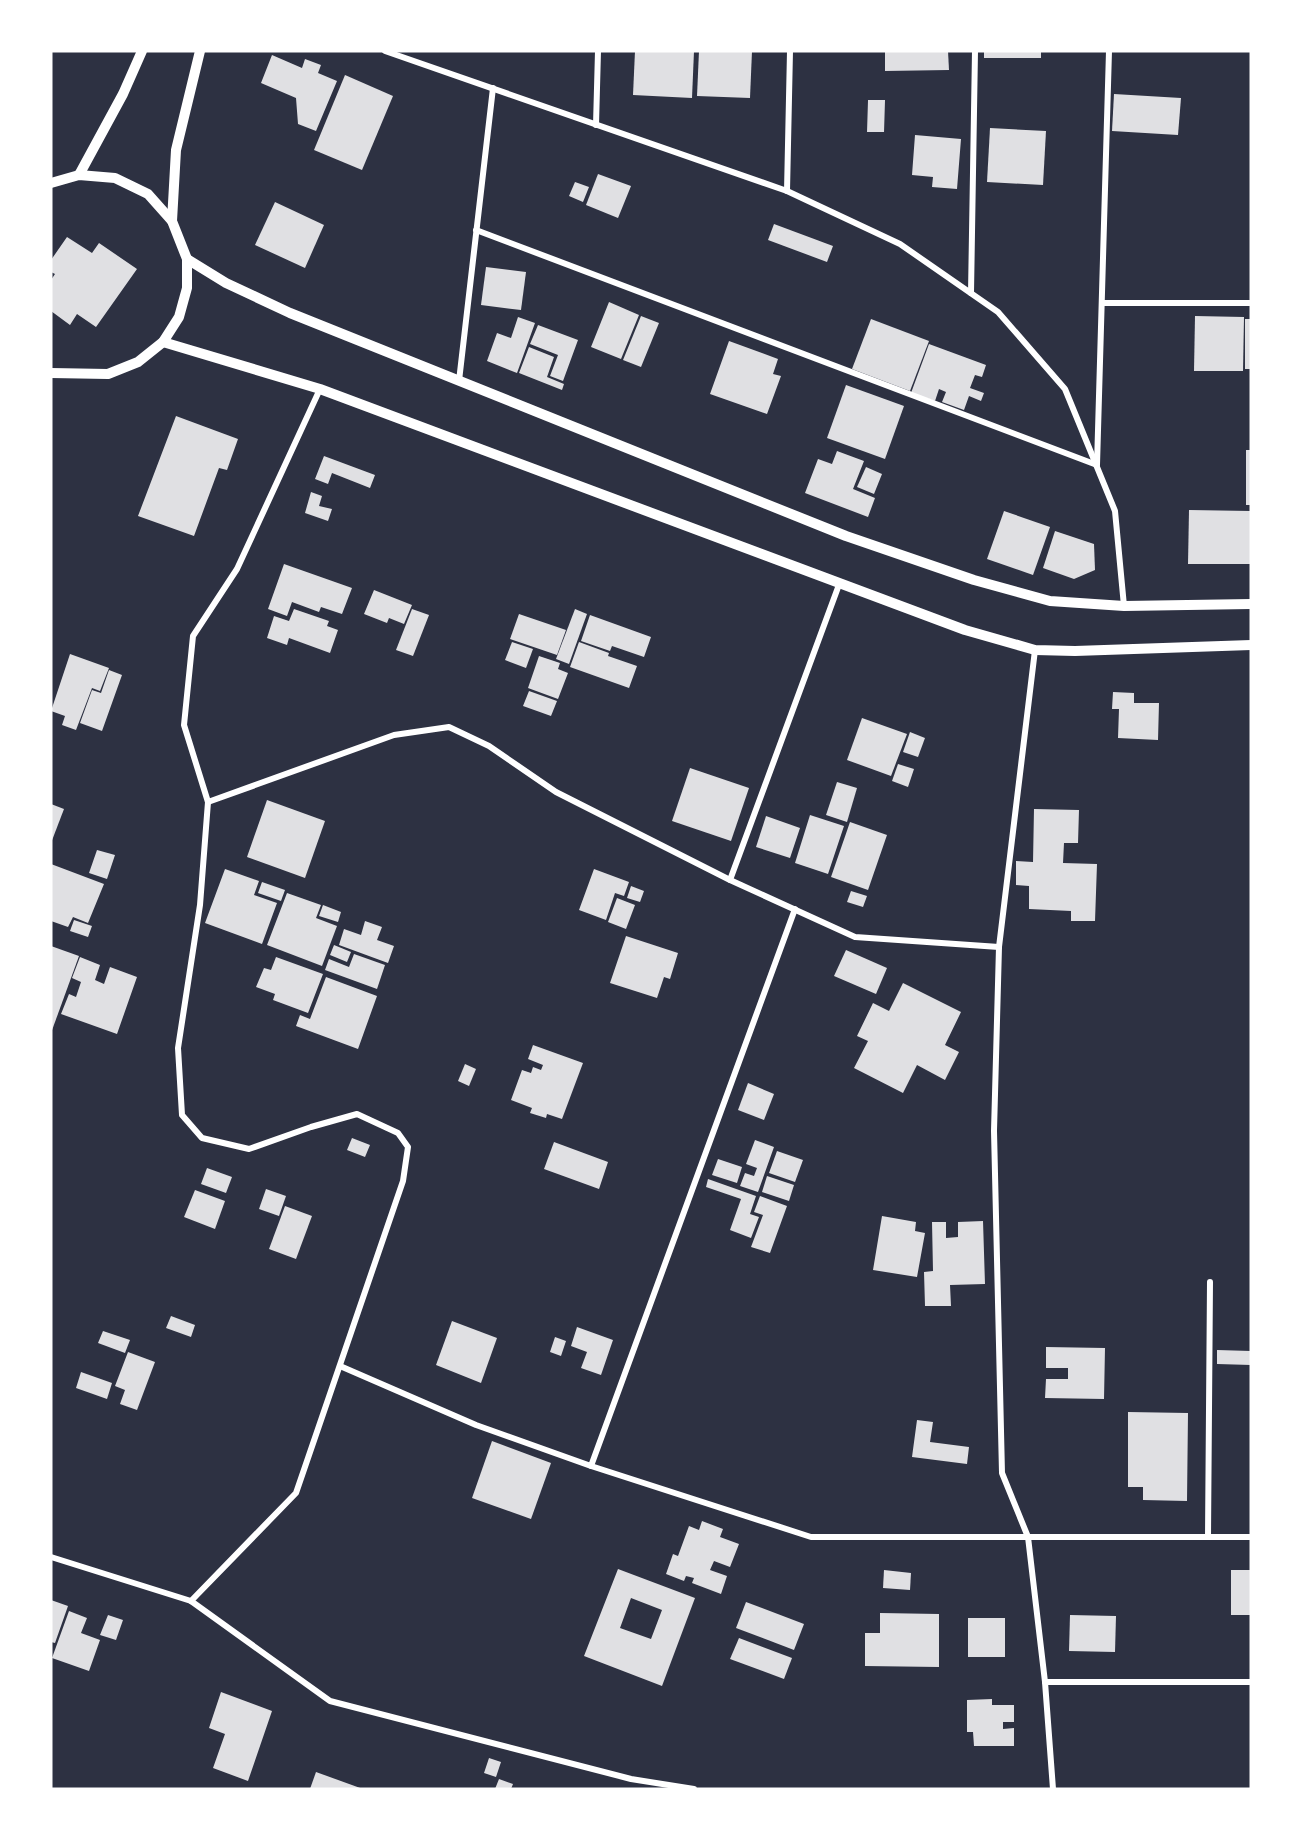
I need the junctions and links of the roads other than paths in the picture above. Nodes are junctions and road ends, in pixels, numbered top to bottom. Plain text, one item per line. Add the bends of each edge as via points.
1 (141, 51) edge
2 (200, 51) edge
3 (385, 51) edge
4 (598, 51) edge
5 (790, 51) edge
6 (975, 51) edge
7 (1109, 51) edge
8 (493, 88) junction
9 (596, 125) junction
10 (80, 175) junction
11 (51, 183) edge
12 (787, 191) junction
13 (172, 221) junction
14 (476, 230) junction
15 (187, 259) junction
16 (970, 293) junction
17 (1102, 303) junction
18 (1251, 303) edge
19 (164, 342) junction
20 (51, 373) edge
21 (459, 381) junction
22 (320, 388) junction
23 (1097, 465) junction
24 (840, 582) junction
25 (1251, 604) edge
26 (1124, 606) junction
27 (1251, 645) edge
28 (1035, 650) junction
29 (208, 802) junction
30 (730, 880) junction
31 (795, 909) junction
32 (999, 946) junction
33 (1210, 1282) dead end
34 (340, 1366) junction
35 (591, 1466) junction
36 (1028, 1537) junction
37 (1209, 1537) junction
38 (1251, 1537) edge
39 (51, 1557) edge
40 (191, 1601) junction
41 (1045, 1682) junction
42 (1251, 1682) edge
43 (694, 1789) edge
44 (1053, 1789) edge

1 - 10 street
2 - 13 street via 176,150
3 - 8 street
4 - 9 street
5 - 12 street
6 - 16 street
7 - 17 street
8 - 9 street
8 - 14 street
9 - 12 street
10 - 11 street
10 - 13 street via 115,178 147,194
12 - 16 street via 900,244
13 - 15 street
14 - 21 street
14 - 23 street
15 - 19 street via 187,288 182,307
15 - 21 street via 226,283 290,313
16 - 23 street via 998,312 1065,389
17 - 18 street
17 - 23 street
19 - 20 street via 138,362 108,374
19 - 22 street
21 - 26 street via 846,536 974,580 1050,601
22 - 24 street
22 - 29 street via 237,569 193,636 184,725
23 - 26 street via 1115,511
24 - 28 street via 965,630
24 - 30 street
25 - 26 street
27 - 28 street
28 - 32 street
29 - 30 street via 394,735 449,727 489,746 556,792
29 - 34 street via 200,905 177,1048 182,1115 202,1138 249,1149 357,1114 398,1133 408,1146 403,1181
30 - 31 street
31 - 32 street via 855,937
31 - 35 street
32 - 36 street via 994,1131 1002,1473
33 - 37 street
34 - 35 street via 476,1425
34 - 40 street via 296,1493
35 - 36 street via 811,1537
36 - 37 street
36 - 41 street
37 - 38 street
39 - 40 street
40 - 43 street via 330,1701 632,1779
41 - 42 street
41 - 44 street

